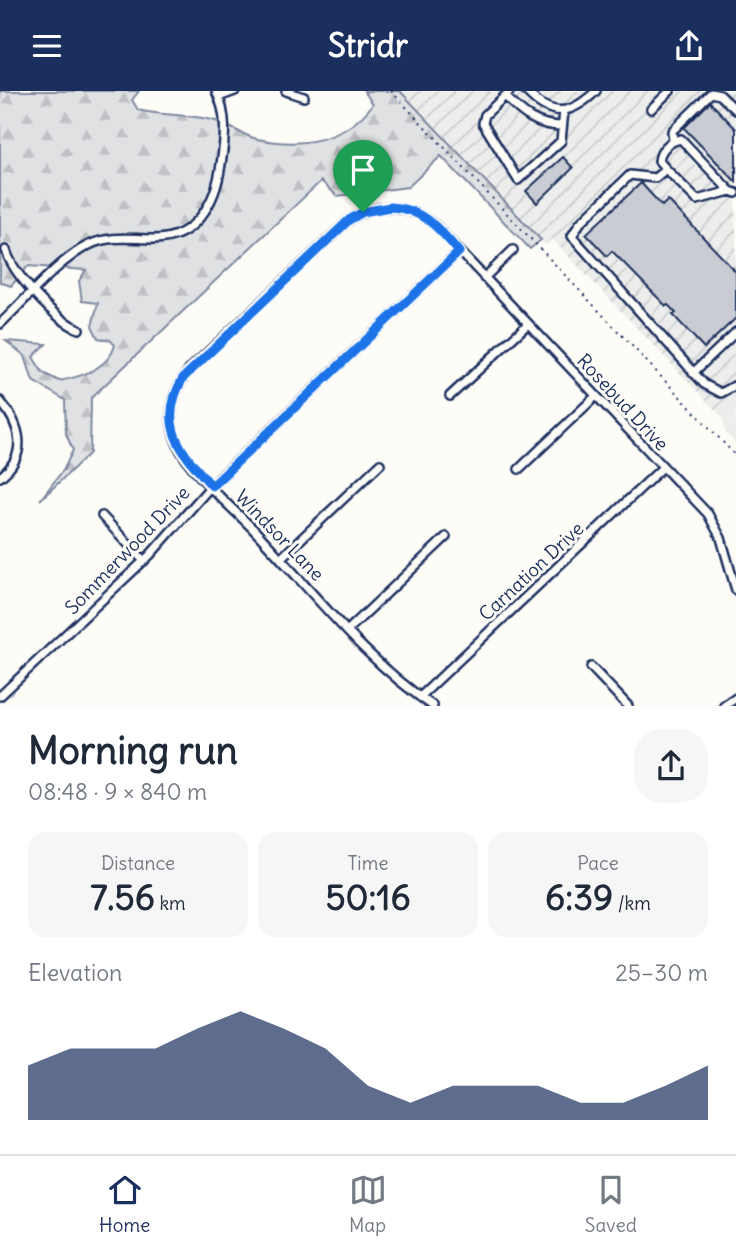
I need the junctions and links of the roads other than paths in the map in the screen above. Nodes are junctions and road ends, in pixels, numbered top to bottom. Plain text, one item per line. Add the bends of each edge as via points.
1 (234, 91) edge
2 (286, 91) edge
3 (526, 91) edge
4 (596, 91) edge
5 (670, 91) edge
6 (508, 93) edge
7 (217, 94) edge
8 (304, 97) dead end
9 (651, 110) dead end
10 (736, 110) edge
11 (564, 111) junction
12 (562, 126) junction
13 (673, 140) junction
14 (666, 169) junction
15 (733, 192) edge
16 (6, 250) dead end
17 (513, 250) dead end
18 (459, 252) junction
19 (484, 278) junction
20 (35, 292) junction
21 (0, 324) edge
22 (528, 324) junction
23 (79, 328) dead end
24 (736, 332) edge
25 (693, 373) junction
26 (736, 385) edge
27 (596, 396) junction
28 (450, 397) dead end
29 (0, 401) edge
30 (380, 464) dead end
31 (663, 467) junction
32 (519, 470) dead end
33 (0, 477) edge
34 (212, 486) junction
35 (102, 516) dead end
36 (446, 537) dead end
37 (281, 558) junction
38 (144, 561) junction
39 (736, 590) edge
40 (348, 630) junction
41 (591, 667) dead end
42 (0, 696) edge
43 (420, 697) junction
44 (736, 698) edge
45 (433, 706) edge
46 (628, 706) edge
47 (724, 706) edge

1 - 7 street
2 - 8 street
3 - 11 street via 543,107
4 - 11 street via 580,106
5 - 9 street
6 - 12 street via 529,118
6 - 12 street via 485,115 483,123 518,180 561,141
7 - 20 street via 225,127 221,164 215,195 201,218 171,237 95,242 77,252
10 - 13 street via 711,93 672,131
11 - 12 street
13 - 14 street via 660,153 659,161
13 - 15 street via 681,139
14 - 15 street via 697,199
14 - 25 street via 655,178 630,175 572,236
16 - 20 street via 11,265
17 - 19 street
18 - 19 street, Rosebud Drive
18 - 34 street, Sommerwood Drive
18 - 34 street, Windsor Lane via 436,226 409,210 390,207 363,212 190,369 175,393 171,420 181,451
19 - 22 street, Rosebud Drive
20 - 21 street
20 - 23 street via 60,318
22 - 27 street, Rosebud Drive
22 - 28 street
24 - 25 street
25 - 26 street via 714,391 729,391
27 - 31 street, Rosebud Drive
27 - 32 street
29 - 33 street via 15,419 19,435 16,458
30 - 37 street
31 - 39 street, Rosebud Drive via 714,521
31 - 43 street, Carnation Drive
34 - 37 street, Windsor Lane
34 - 38 street, Sommerwood Drive
35 - 38 street
36 - 40 street
37 - 40 street, Windsor Lane
38 - 42 street, Sommerwood Drive
40 - 43 street, Windsor Lane
41 - 46 street
43 - 45 street, Windsor Lane
44 - 47 street

